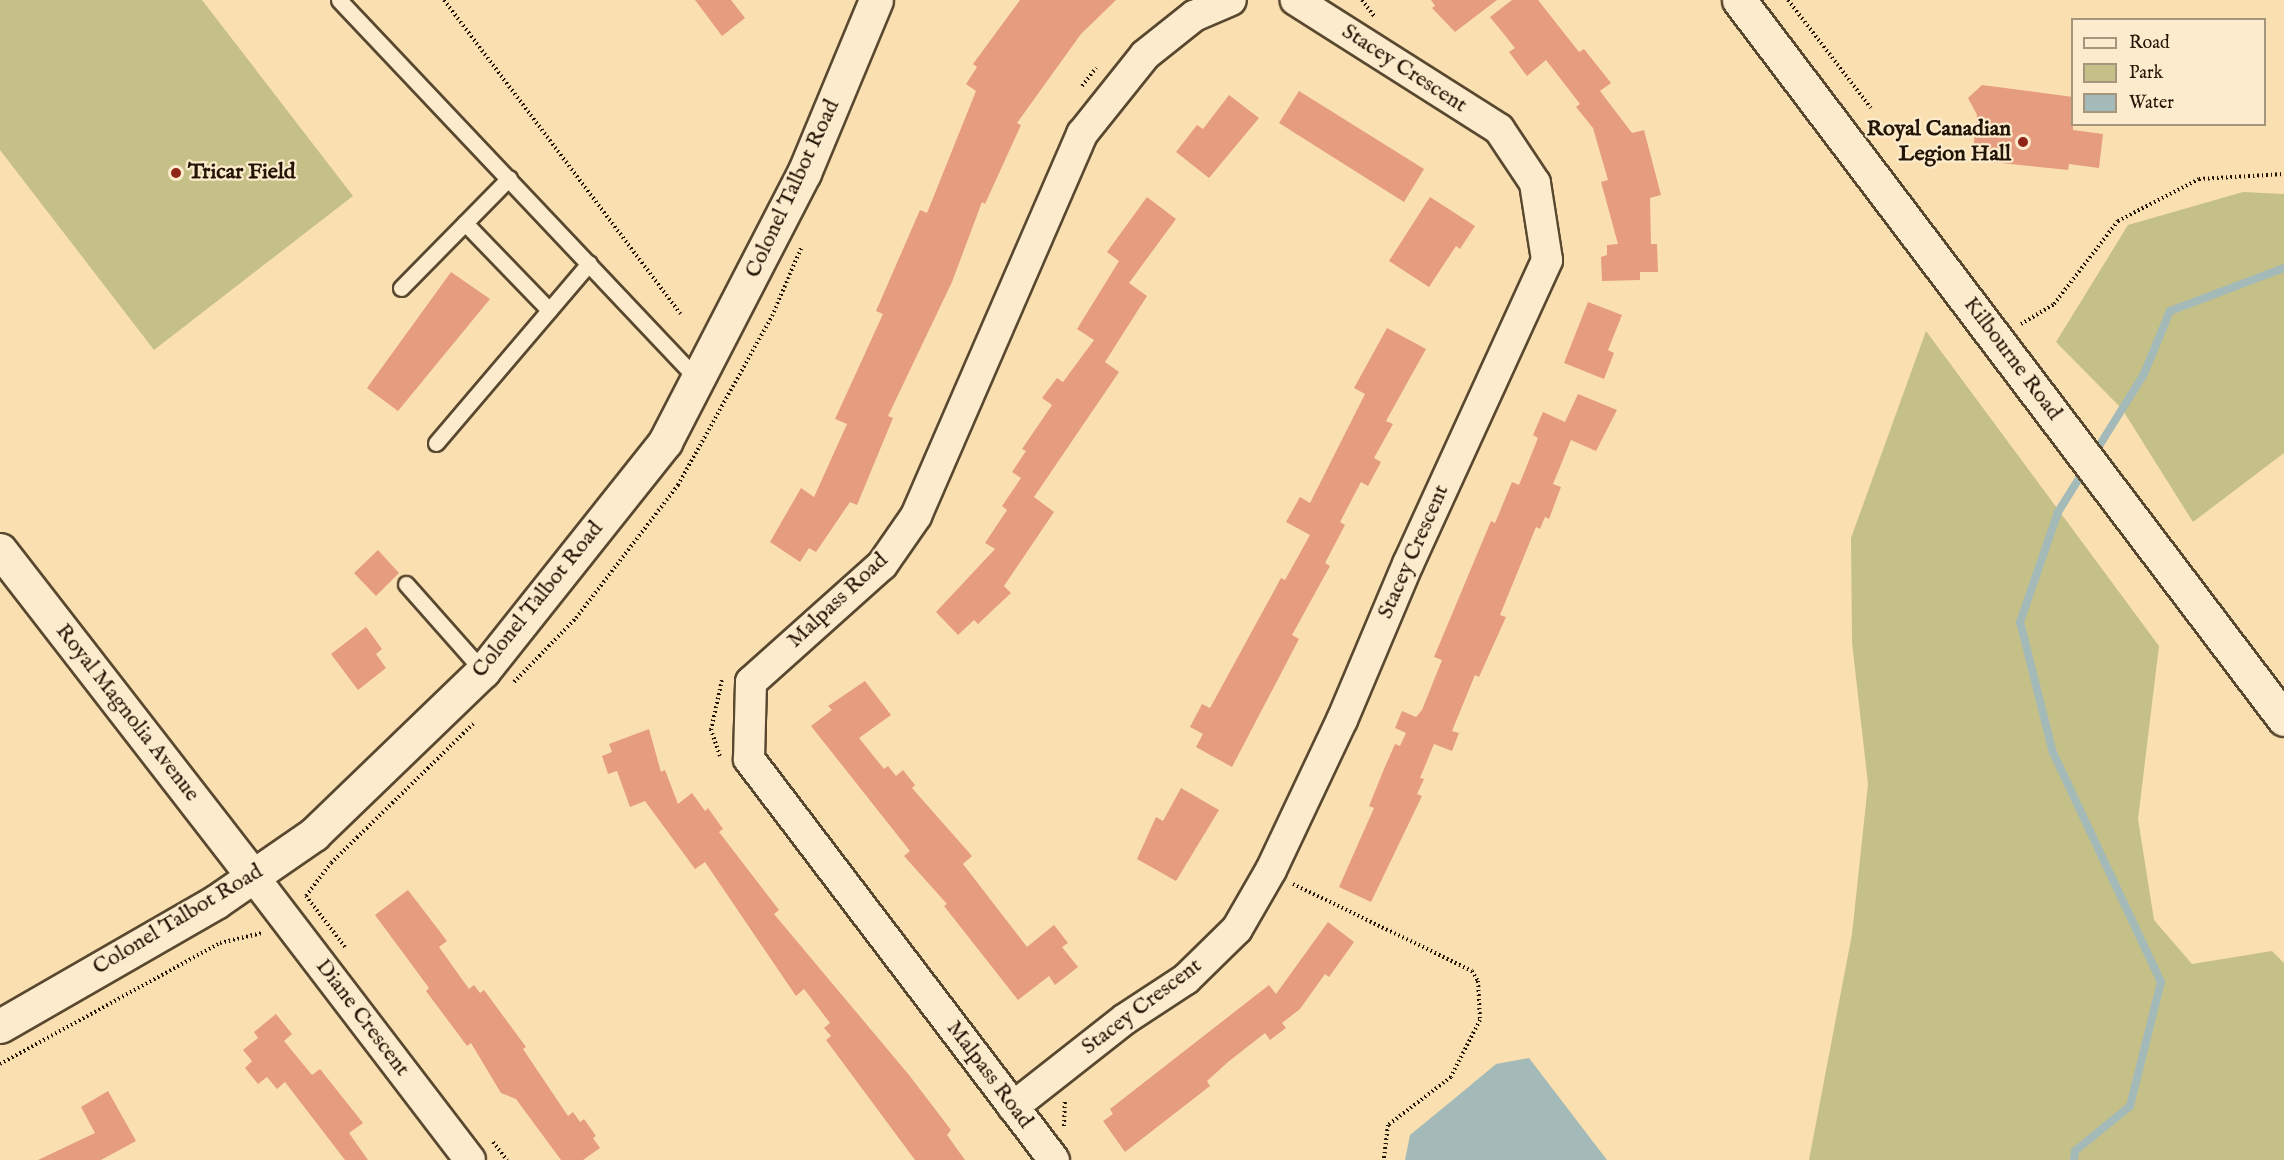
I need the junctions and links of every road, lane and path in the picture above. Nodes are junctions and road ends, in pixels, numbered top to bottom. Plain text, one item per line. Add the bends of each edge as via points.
1 (339, 0) edge
2 (444, 0) edge
3 (876, 0) edge
4 (1231, 0) edge
5 (1296, 0) edge
6 (1739, 0) edge
7 (1788, 0) edge
8 (1104, 60) dead end
9 (1077, 95) dead end
10 (1871, 108) dead end
11 (2284, 174) edge
12 (509, 178) junction
13 (465, 223) junction
14 (589, 263) junction
15 (401, 288) dead end
16 (549, 310) junction
17 (681, 314) dead end
18 (1997, 340) junction
19 (699, 381) junction
20 (436, 443) dead end
21 (0, 550) edge
22 (406, 584) dead end
23 (483, 671) junction
24 (723, 677) dead end
25 (2284, 719) edge
26 (722, 761) dead end
27 (254, 876) junction
28 (1290, 883) dead end
29 (259, 932) dead end
30 (0, 1026) edge
31 (0, 1064) edge
32 (1065, 1089) dead end
33 (1013, 1107) junction
34 (1059, 1149) edge
35 (470, 1160) edge
36 (1384, 1160) edge

1 - 12 lane
2 - 17 path
3 - 19 main road, Colonel Talbot Road via 804,173
4 - 33 street, Malpass Road via 1194,16 1145,55 1082,134 916,516 882,565 751,682 749,759
5 - 33 street, Stacey Crescent via 1499,129 1534,183 1547,260 1408,564 1342,720 1271,870 1237,929 1186,980 1125,1019
6 - 18 main road, Kilbourne Road
7 - 10 path
8 - 9 path
11 - 18 path via 2199,179 2118,221 2054,304
12 - 13 lane
12 - 14 lane
13 - 15 lane
13 - 16 lane
14 - 16 lane
14 - 19 lane
16 - 20 lane
18 - 25 main road, Kilbourne Road
19 - 23 main road, Colonel Talbot Road via 664,442
21 - 27 main road, Royal Magnolia Avenue
22 - 23 lane
23 - 27 main road, Colonel Talbot Road via 314,834
24 - 26 path via 711,730
27 - 30 main road, Colonel Talbot Road
27 - 35 street, Diane Crescent
28 - 36 path via 1472,971 1478,981 1480,1020 1451,1077 1388,1125
29 - 31 path via 220,943
32 - 34 path
33 - 34 street, Malpass Road

